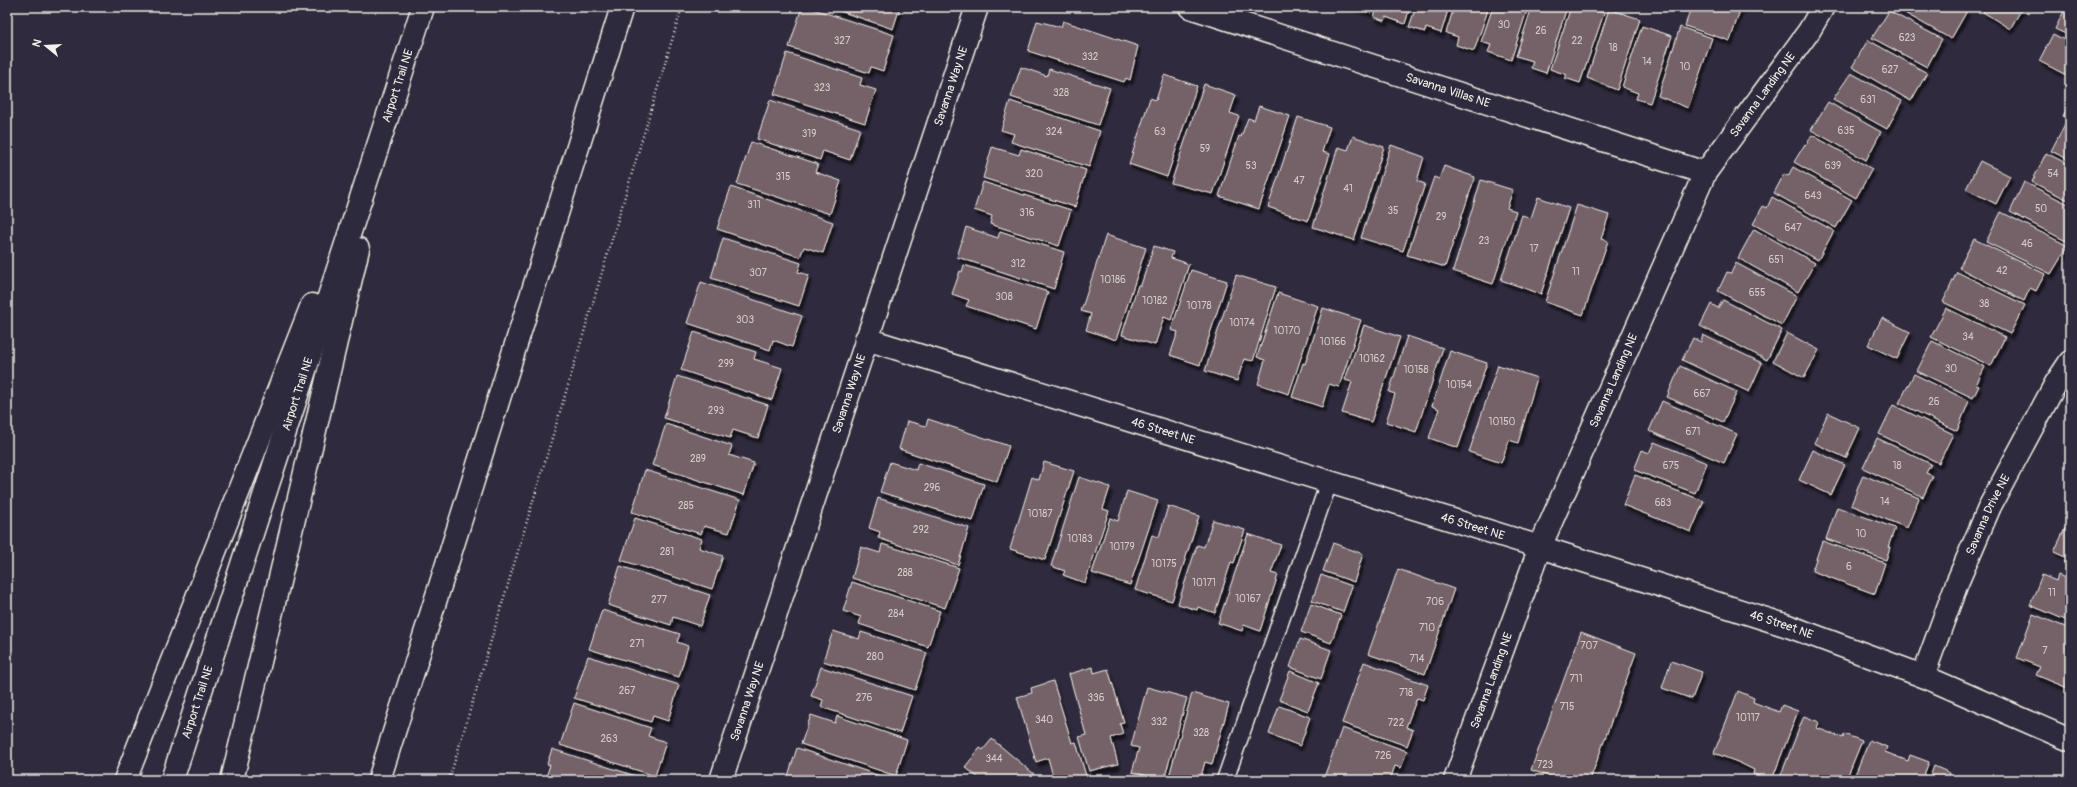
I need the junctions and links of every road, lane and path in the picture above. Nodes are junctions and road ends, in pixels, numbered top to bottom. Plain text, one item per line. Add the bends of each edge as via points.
1 (422, 7) edge
2 (622, 7) edge
3 (682, 7) edge
4 (977, 7) edge
5 (1190, 7) edge
6 (1823, 7) edge
7 (395, 94) junction
8 (1705, 173) junction
9 (866, 339) junction
10 (2070, 362) edge
11 (1329, 482) junction
12 (1540, 547) junction
13 (1923, 676) junction
14 (2070, 740) edge
15 (125, 780) edge
16 (172, 780) edge
17 (232, 780) edge
18 (379, 780) edge
19 (449, 780) edge
20 (721, 780) edge
21 (1225, 780) edge
22 (1455, 780) edge

1 - 7 street, Airport Trail NE
2 - 18 street
3 - 19 path
4 - 9 street, Savanna Way NE
5 - 8 street, Savanna Villas NE
6 - 8 street, Savanna Landing NE via 1809,32
7 - 15 street
7 - 16 street, Airport Trail NE
7 - 17 street
8 - 12 street, Savanna Landing NE
9 - 11 street, 46 Street NE
9 - 20 street, Savanna Way NE
10 - 13 street, Savanna Drive NE via 2056,383 1990,506 1957,583
11 - 12 street, 46 Street NE
11 - 21 lane
12 - 13 street, 46 Street NE via 1788,626
12 - 22 street, Savanna Landing NE
13 - 14 street, 46 Street NE

